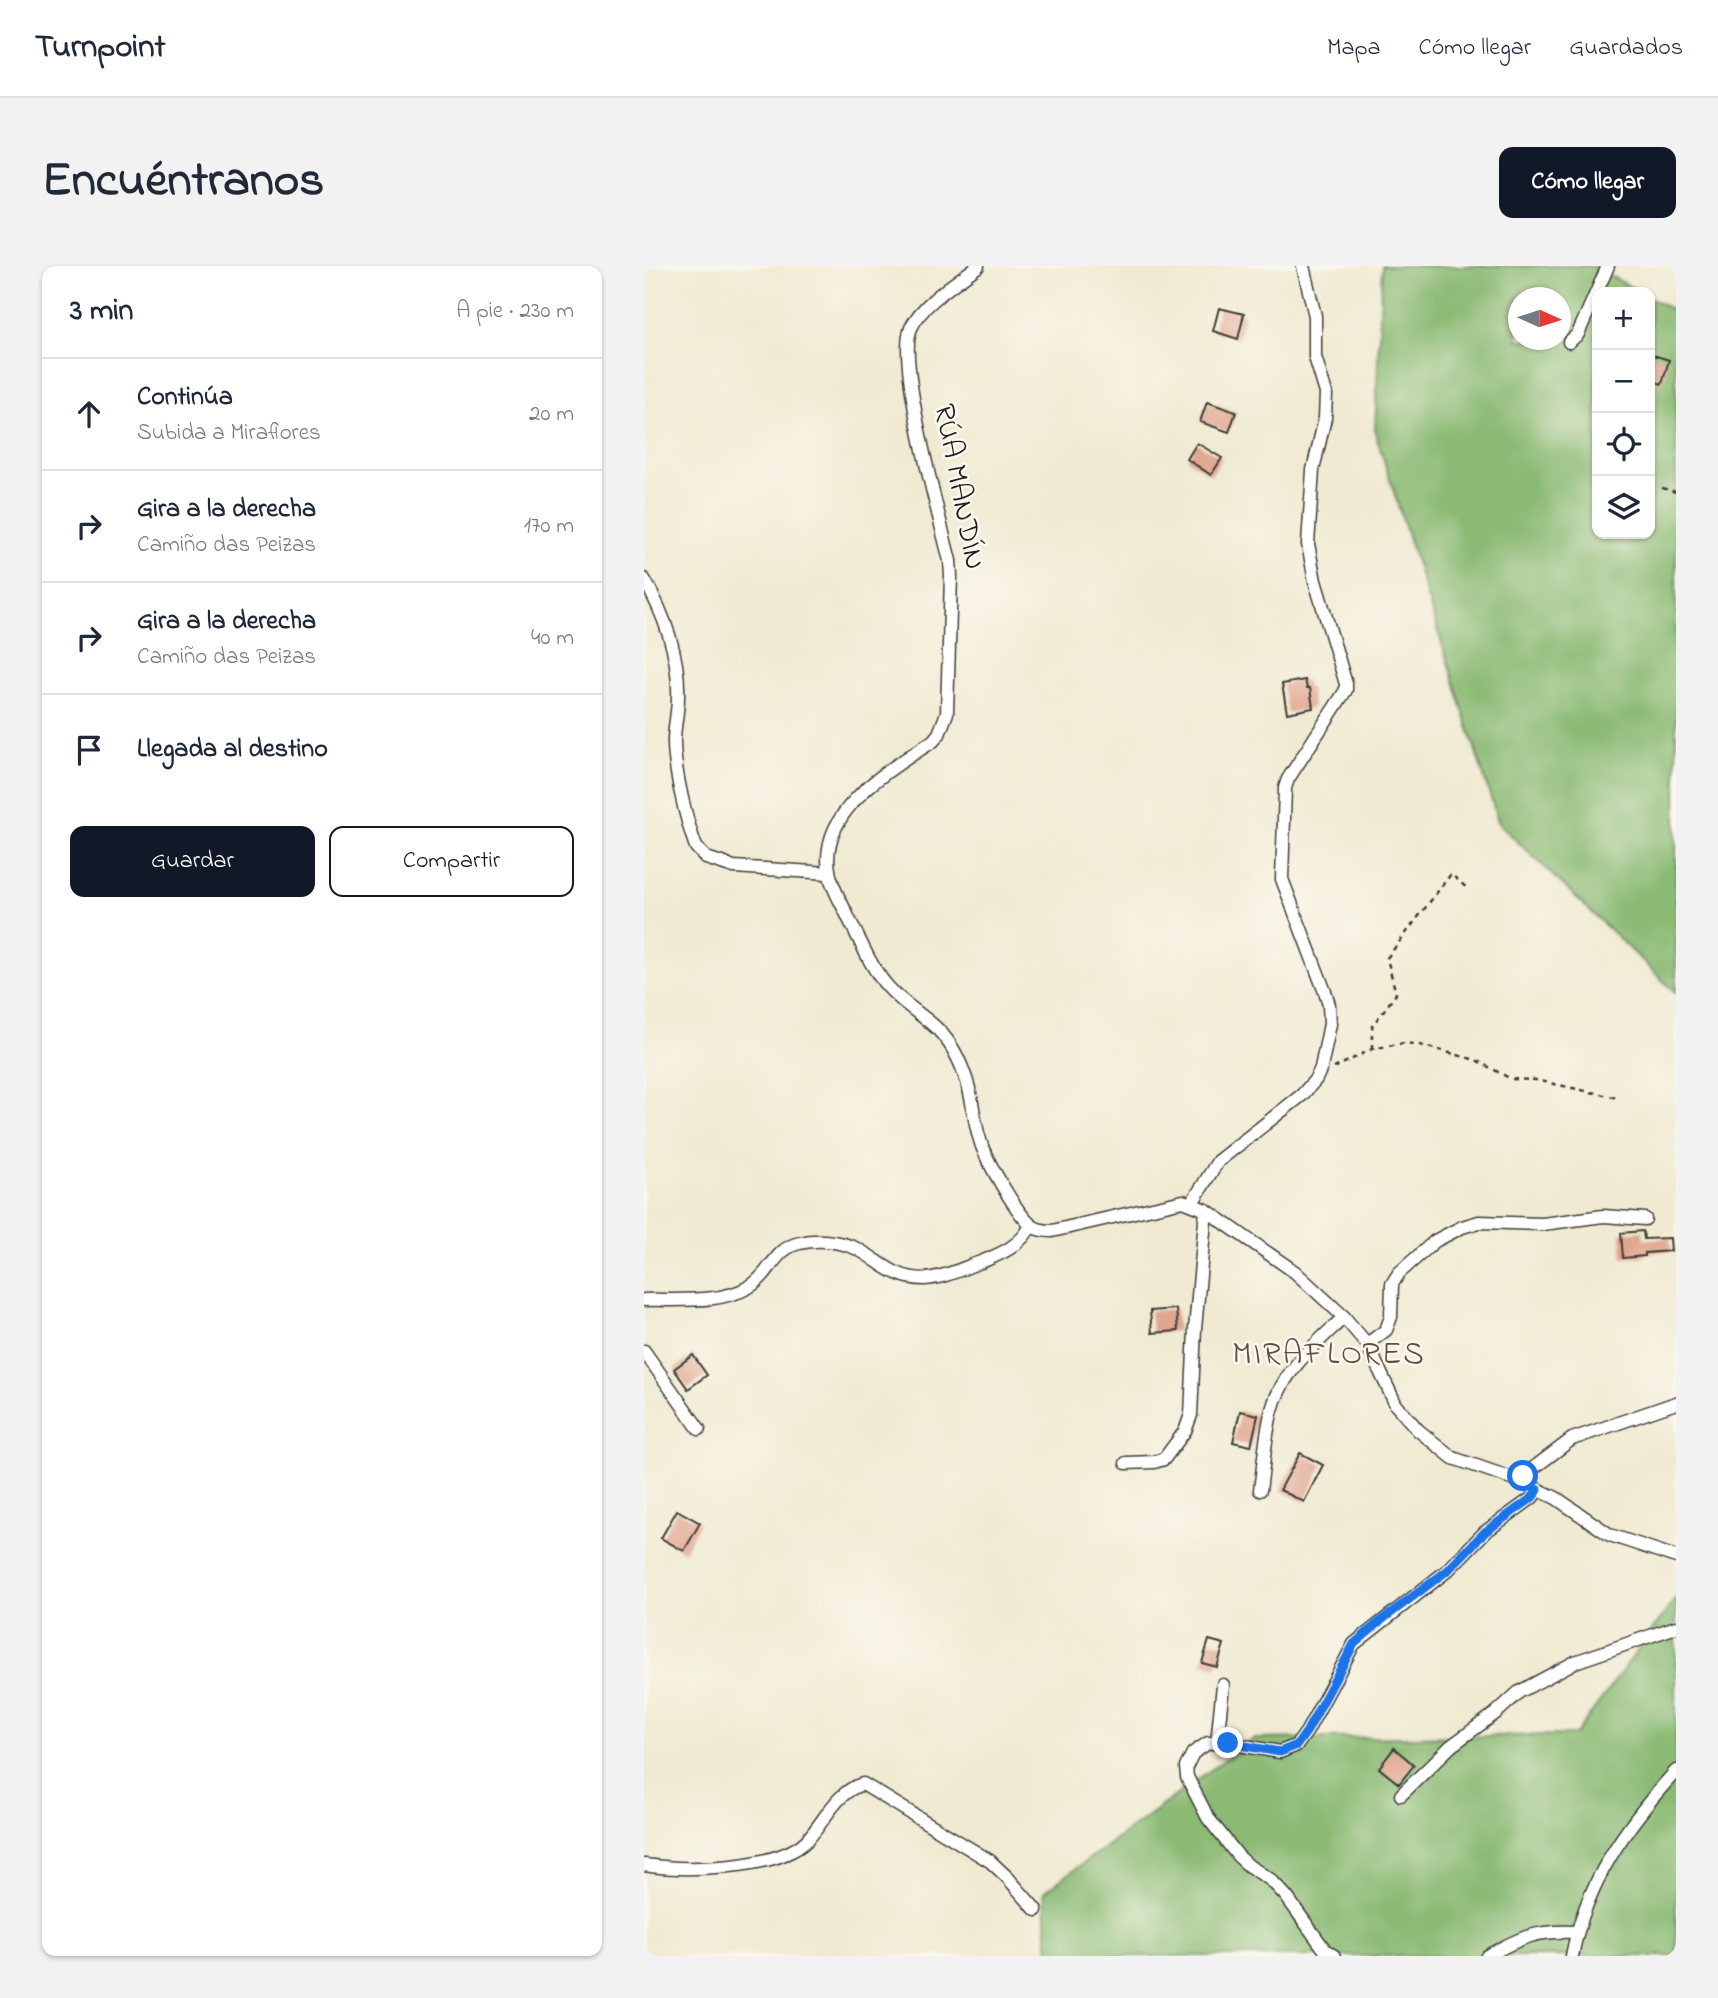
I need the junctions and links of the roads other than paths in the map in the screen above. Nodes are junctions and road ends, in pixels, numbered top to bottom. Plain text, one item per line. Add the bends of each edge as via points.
1 (978, 266) edge
2 (1303, 266) edge
3 (1608, 266) edge
4 (1571, 340) edge
5 (644, 579) edge
6 (829, 873) junction
7 (1192, 1203) junction
8 (1206, 1210) junction
9 (1645, 1219) dead end
10 (1031, 1225) junction
11 (644, 1300) edge
12 (1344, 1317) junction
13 (1367, 1344) junction
14 (644, 1351) edge
15 (1676, 1403) edge
16 (699, 1429) dead end
17 (1126, 1463) dead end
18 (1520, 1481) junction
19 (1260, 1490) dead end
20 (1538, 1490) junction
21 (1676, 1557) edge
22 (1676, 1627) edge
23 (1223, 1685) dead end
24 (1217, 1743) junction
25 (1676, 1771) edge
26 (1401, 1795) dead end
27 (644, 1866) edge
28 (1036, 1910) dead end
29 (1576, 1932) junction
30 (1334, 1956) edge
31 (1487, 1956) edge
32 (1572, 1956) edge

1 - 6 street, RÚA MANDÍN via 918,316 907,345 919,427 950,561 947,713 933,741 862,791 846,811 832,842
2 - 7 street via 1315,316 1315,358 1326,393 1313,470 1308,544 1346,690 1288,779 1281,869 1285,891 1329,1005 1330,1024 1316,1079 1218,1161
3 - 4 street
5 - 6 street via 657,601 673,651 678,696 673,740 696,847 706,858 734,867
6 - 10 street via 872,965 888,987 936,1027 960,1061 985,1154
7 - 8 street
7 - 10 street via 1183,1201 1052,1231
8 - 12 street via 1295,1272
8 - 17 street via 1191,1415 1185,1432 1164,1459
9 - 13 street via 1603,1216 1543,1224 1479,1222 1462,1227 1435,1241 1399,1273 1392,1284 1391,1317 1385,1330
10 - 11 street via 1026,1236 1001,1253 926,1279 893,1273 854,1248 811,1241 782,1250 759,1280 743,1290 702,1299
12 - 13 street
12 - 19 street via 1283,1383 1272,1409
13 - 18 street via 1395,1405 1418,1430 1453,1458
14 - 16 street
15 - 18 street via 1572,1439
18 - 20 street
20 - 21 street via 1610,1535
20 - 24 street via 1485,1532 1448,1570 1354,1644 1297,1745 1280,1752
22 - 26 street via 1575,1662 1519,1692 1451,1746
23 - 24 street
24 - 30 street via 1193,1753 1186,1767 1208,1818 1238,1856 1286,1896
25 - 29 street via 1618,1842 1592,1887
27 - 28 street via 701,1867 775,1859 793,1852 840,1797 863,1784 989,1861
29 - 31 street via 1549,1931
29 - 32 street

